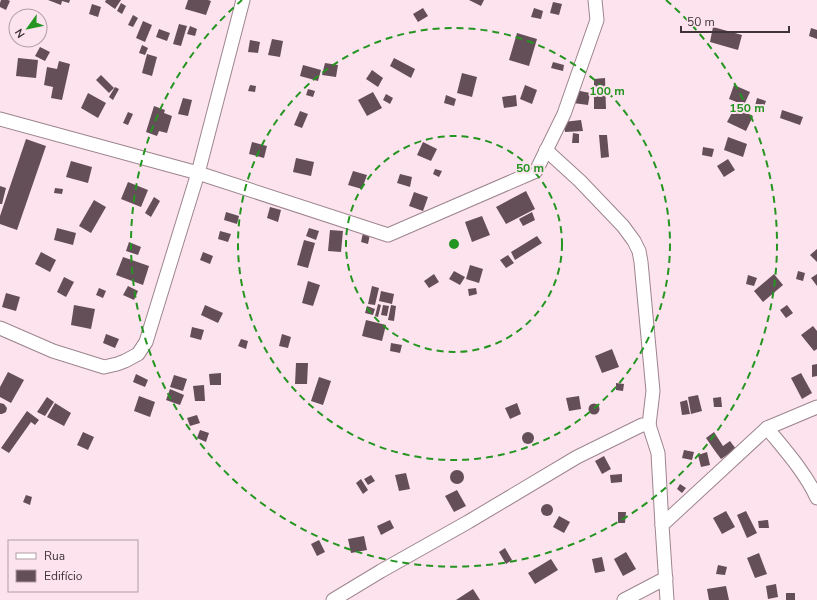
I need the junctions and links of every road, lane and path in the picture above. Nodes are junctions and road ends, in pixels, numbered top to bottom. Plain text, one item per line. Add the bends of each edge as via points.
1 (243, 0) edge
2 (596, 0) edge
3 (0, 119) edge
4 (546, 150) junction
5 (198, 173) junction
6 (0, 328) edge
7 (817, 407) edge
8 (649, 425) junction
9 (767, 428) junction
10 (817, 498) edge
11 (662, 525) junction
12 (666, 578) junction
13 (333, 600) edge
14 (624, 600) edge
15 (667, 600) edge

1 - 5 street
2 - 4 street via 598,20 564,114
3 - 5 street
4 - 5 street via 536,171 388,235
4 - 8 street via 623,226 639,251 653,391
5 - 6 street via 146,342 138,354 126,361 104,366 53,351
7 - 9 street
8 - 11 street via 658,453
8 - 13 street via 642,425 577,457
9 - 10 street via 803,473
9 - 11 street
11 - 12 street
12 - 14 street
12 - 15 street

